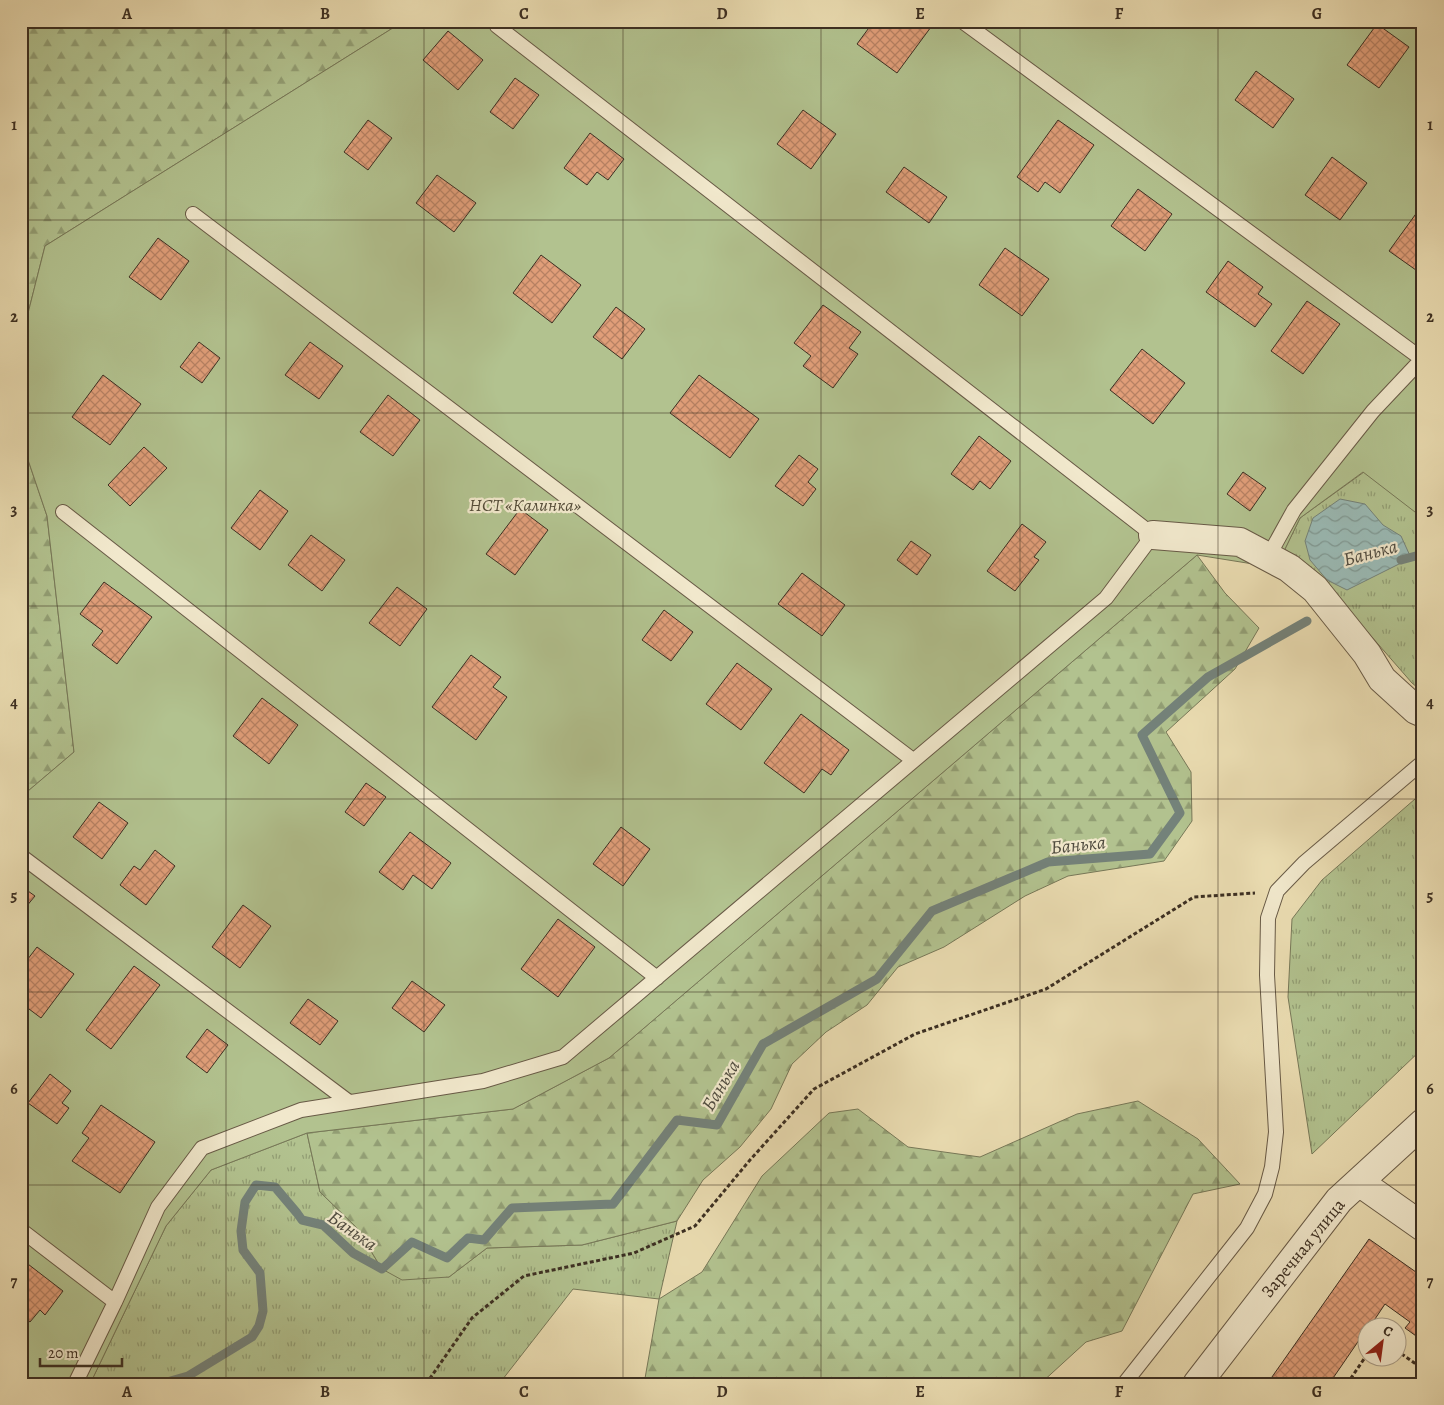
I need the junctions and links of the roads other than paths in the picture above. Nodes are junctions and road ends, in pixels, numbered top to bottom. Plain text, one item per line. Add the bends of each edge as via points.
1 (962, 21) edge
2 (497, 26) dead end
3 (193, 214) dead end
4 (1423, 358) edge
5 (63, 512) dead end
6 (1153, 535) junction
7 (1268, 556) junction
8 (1423, 713) edge
9 (913, 760) junction
10 (1423, 762) edge
11 (21, 856) edge
12 (657, 978) junction
13 (350, 1102) junction
14 (1423, 1123) edge
15 (1359, 1182) junction
16 (1423, 1227) edge
17 (21, 1230) edge
18 (115, 1302) junction
19 (75, 1384) edge
20 (1124, 1384) edge
21 (1197, 1384) edge

1 - 4 lane
2 - 6 lane
3 - 9 lane
4 - 7 lane via 1373,411 1294,510
5 - 12 lane
6 - 7 street via 1240,542
6 - 9 lane via 1106,598
7 - 8 street via 1315,589 1367,654 1382,679
9 - 12 lane
10 - 20 lane via 1304,863 1278,891 1268,918 1267,976 1276,1132 1265,1194 1247,1228
11 - 13 lane
12 - 13 lane via 562,1057 483,1081
13 - 18 lane via 301,1110 202,1148 158,1207
14 - 15 street, Заречная улица
15 - 16 street
15 - 21 street, Заречная улица via 1339,1200
17 - 18 lane
18 - 19 lane

